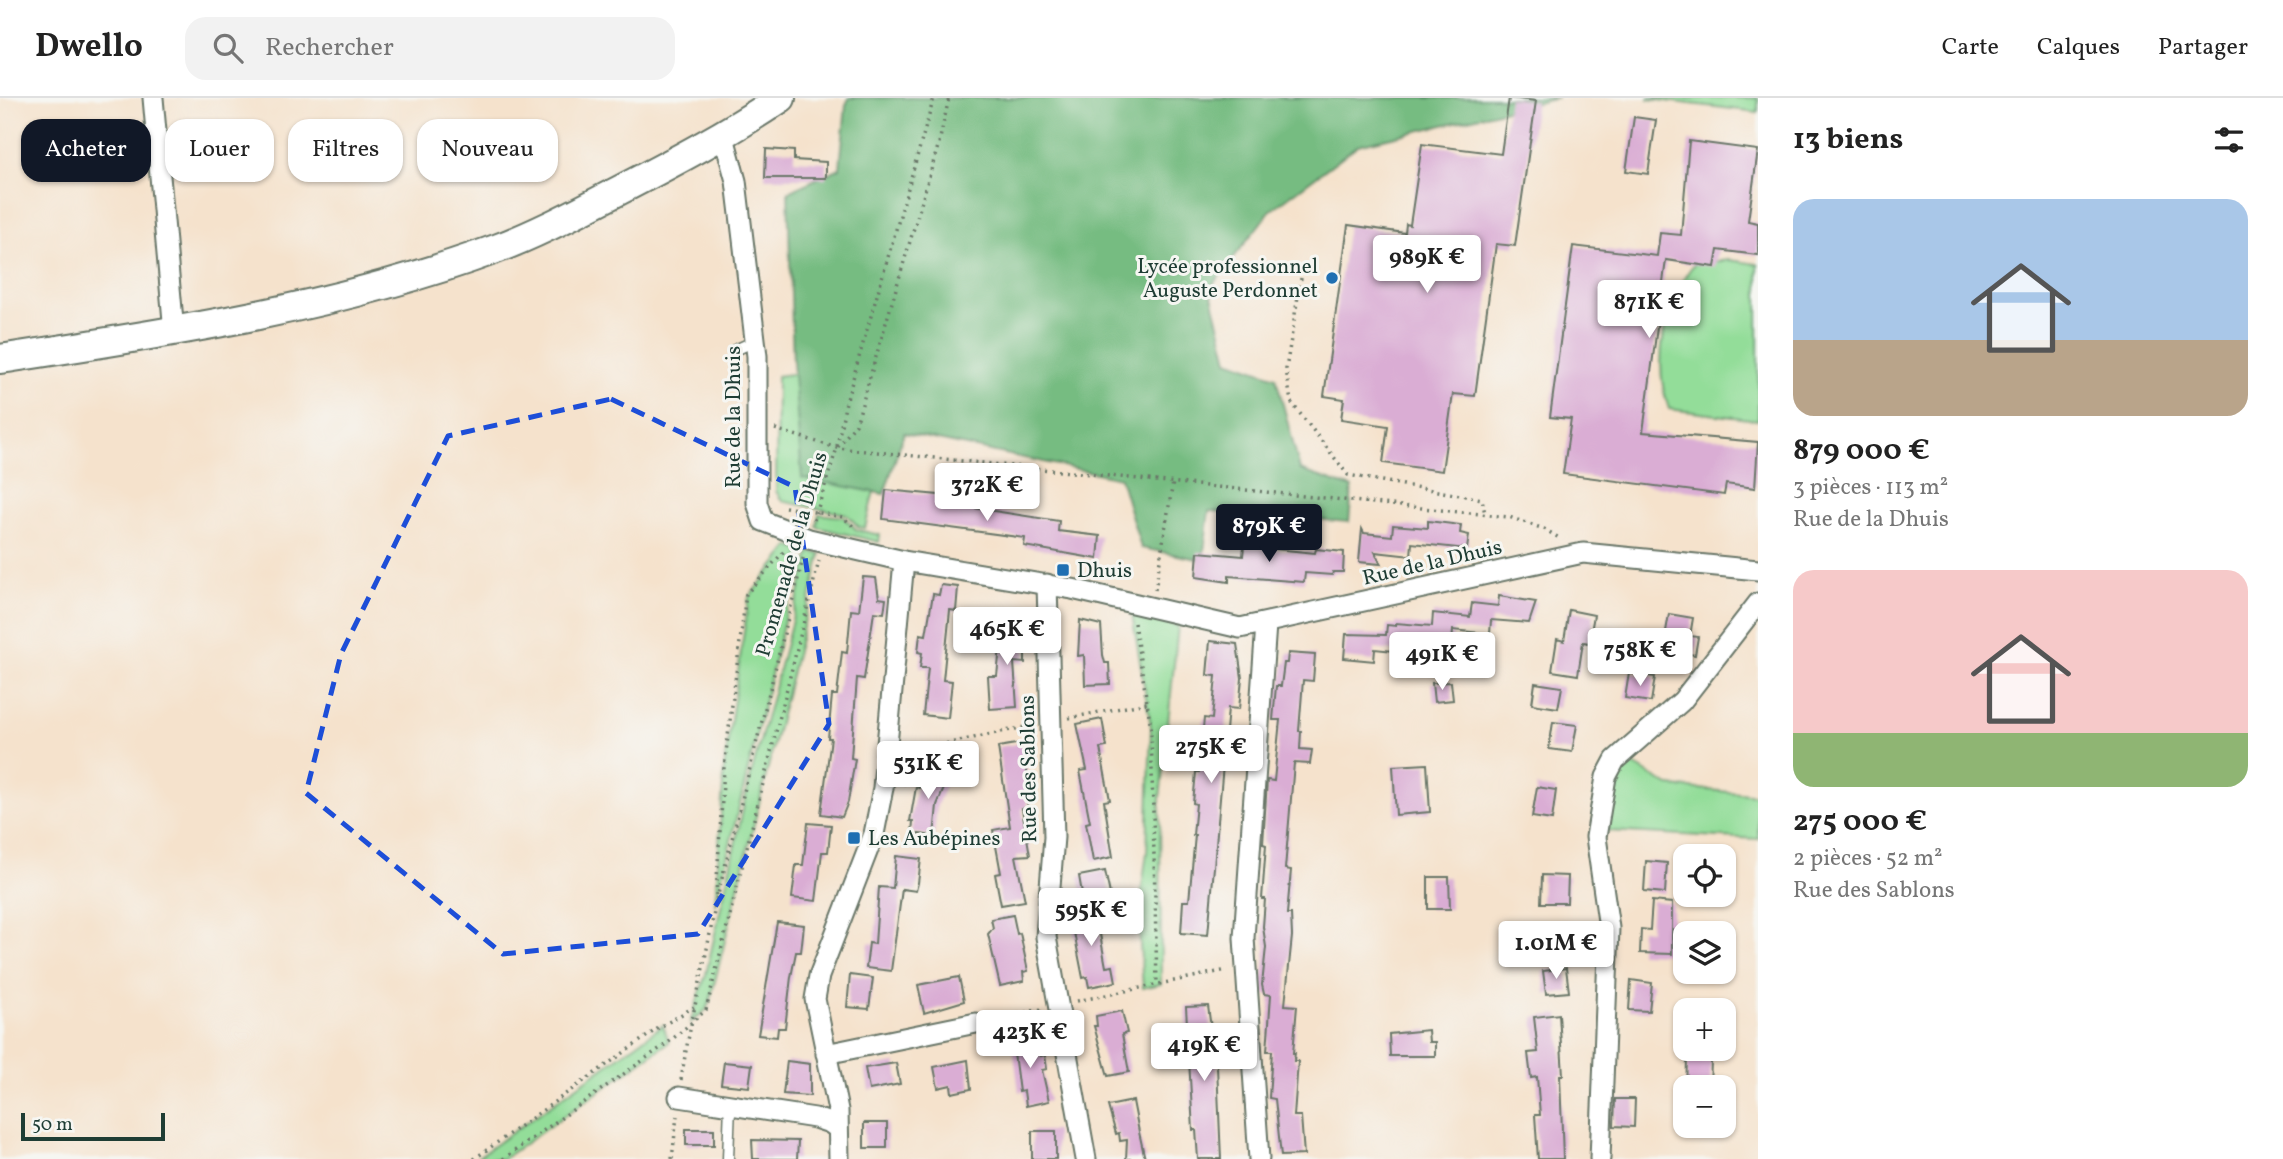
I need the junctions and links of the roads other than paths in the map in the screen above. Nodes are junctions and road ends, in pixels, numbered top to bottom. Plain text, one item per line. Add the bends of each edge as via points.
1 (153, 98) edge
2 (781, 98) edge
3 (723, 137) junction
4 (174, 332) junction
5 (755, 341) junction
6 (733, 351) dead end
7 (0, 359) edge
8 (904, 561) junction
9 (1758, 570) edge
10 (1047, 584) junction
11 (1758, 603) edge
12 (1266, 624) junction
13 (976, 1023) road end
14 (826, 1054) junction
15 (679, 1097) dead end
16 (730, 1104) junction
17 (838, 1129) junction
18 (728, 1159) edge
19 (839, 1159) edge
20 (1086, 1159) edge
21 (1259, 1159) edge
22 (1600, 1159) edge

1 - 4 street
2 - 3 street
3 - 4 street via 495,249 393,282
3 - 5 street, Rue de la Dhuis via 736,181
4 - 7 street
5 - 6 lane
5 - 8 street, Rue de la Dhuis via 765,428 758,514 769,525 802,536
8 - 10 street, Rue de la Dhuis
8 - 14 street via 883,788 874,834 819,976 815,999
9 - 12 street, Rue de la Dhuis via 1583,553
10 - 12 street, Rue de la Dhuis via 1240,628
10 - 20 street, Rue des Sablons via 1054,837 1046,937
11 - 22 street via 1682,701 1615,760 1605,777 1597,837 1609,928
12 - 21 street via 1244,902
13 - 14 street
14 - 17 street
15 - 16 street
16 - 17 street via 815,1118
16 - 18 lane
17 - 19 street

